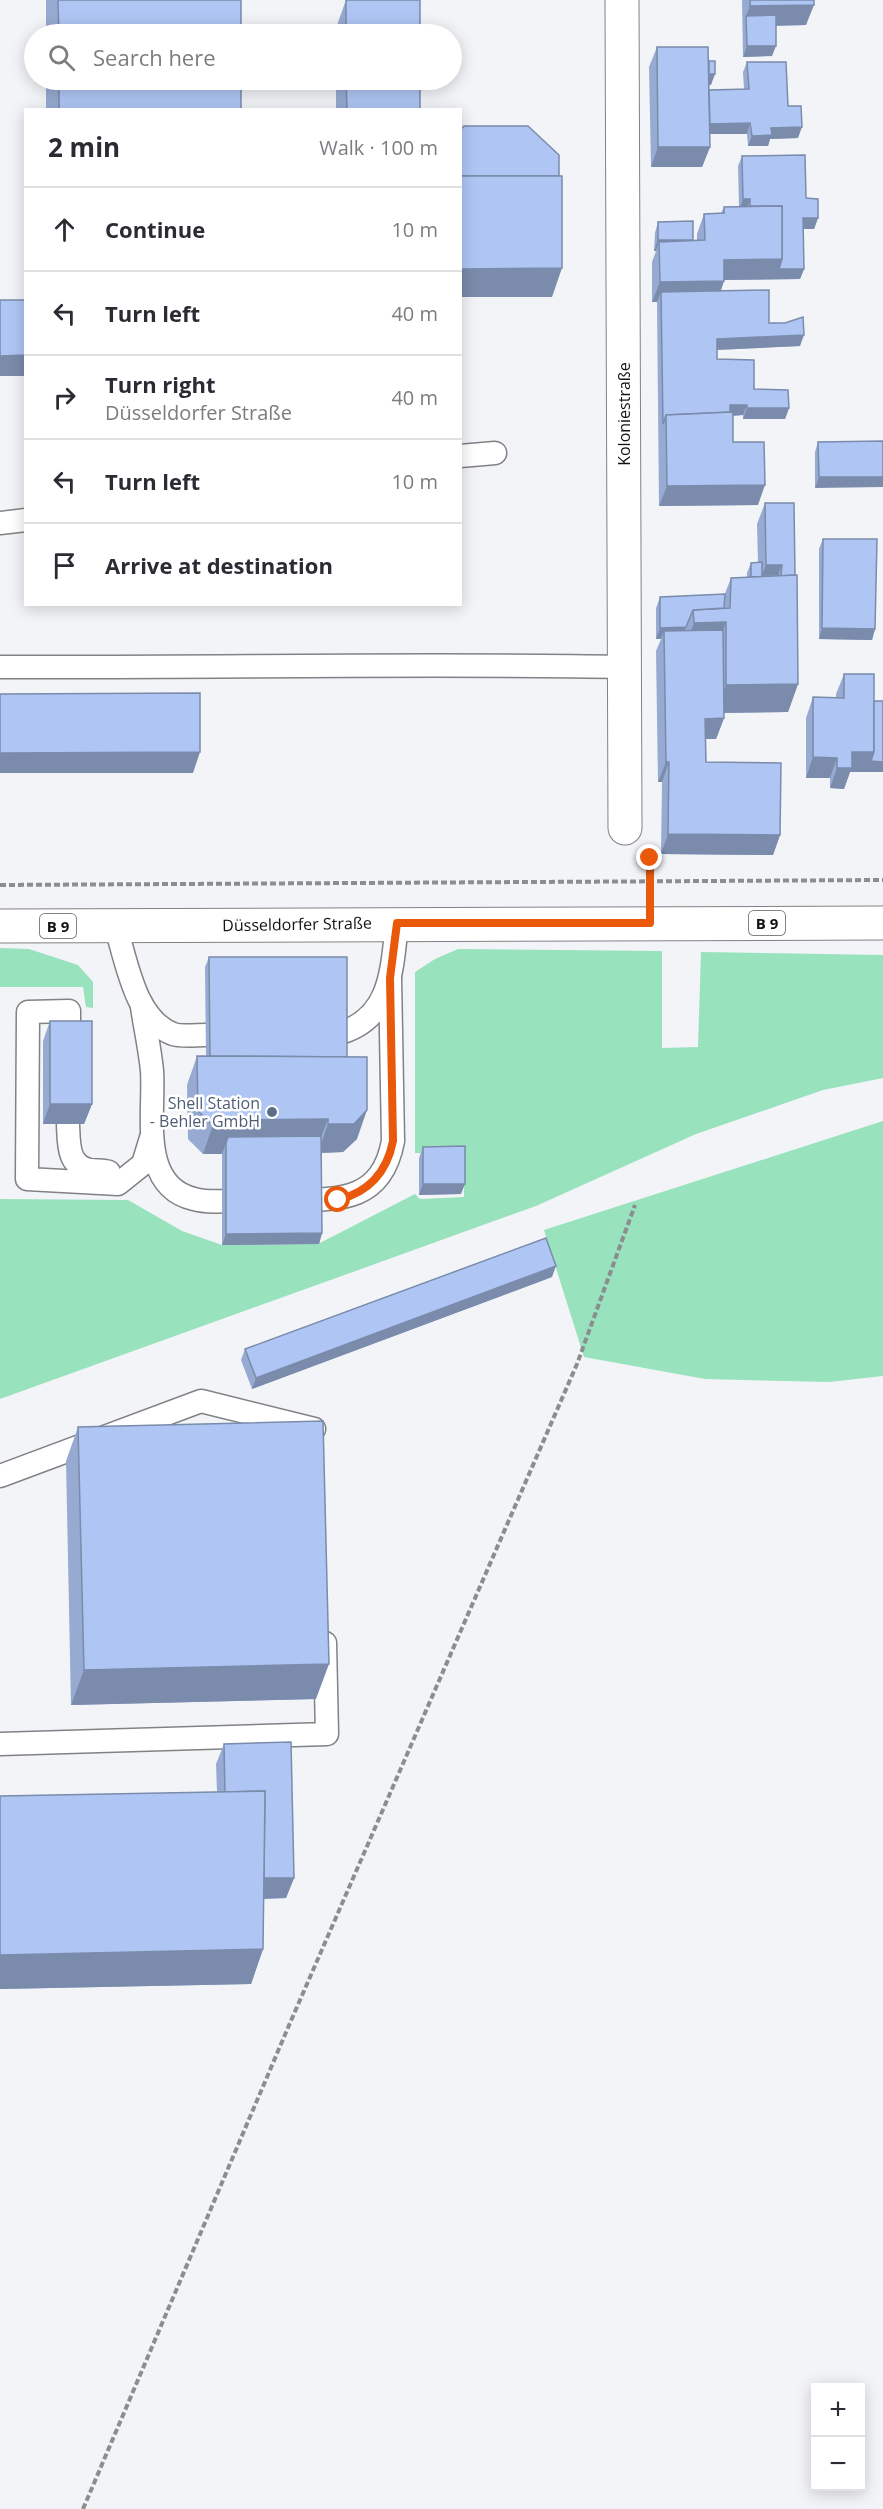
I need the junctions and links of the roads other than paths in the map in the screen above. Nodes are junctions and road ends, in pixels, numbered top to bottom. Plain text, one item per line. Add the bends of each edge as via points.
1 (622, 0) edge
2 (495, 453) dead end
3 (462, 456) edge
4 (24, 520) edge
5 (0, 523) edge
6 (0, 667) edge
7 (626, 667) junction
8 (626, 828) road end
9 (397, 923) junction
10 (883, 923) edge
11 (115, 925) junction
12 (0, 926) edge
13 (390, 978) junction
14 (142, 1007) junction
15 (342, 1032) edge
16 (206, 1035) dead end
17 (69, 1041) edge
18 (68, 1125) edge
19 (151, 1138) junction
20 (118, 1184) junction
21 (320, 1454) edge
22 (0, 1476) edge
23 (324, 1617) edge
24 (0, 1744) edge

1 - 7 main road, Koloniestraße
2 - 3 lane
4 - 5 lane
6 - 7 lane via 446,663
7 - 8 main road, Koloniestraße
9 - 10 main road, Düsseldorfer Straße / B 9
9 - 11 main road, Düsseldorfer Straße / B 9
9 - 13 lane
11 - 12 main road, Düsseldorfer Straße / B 9
11 - 14 lane
13 - 15 lane via 378,1008 359,1027
13 - 19 lane via 393,1141 390,1158 358,1195 338,1200 194,1200 176,1192 159,1170
14 - 16 lane via 155,1024 175,1035
14 - 19 lane via 152,1071
17 - 20 lane via 69,1011 28,1012 27,1179
18 - 20 lane via 73,1160 87,1170 108,1170
19 - 20 lane via 143,1164
21 - 22 lane via 320,1430 201,1401
23 - 24 lane via 327,1734

